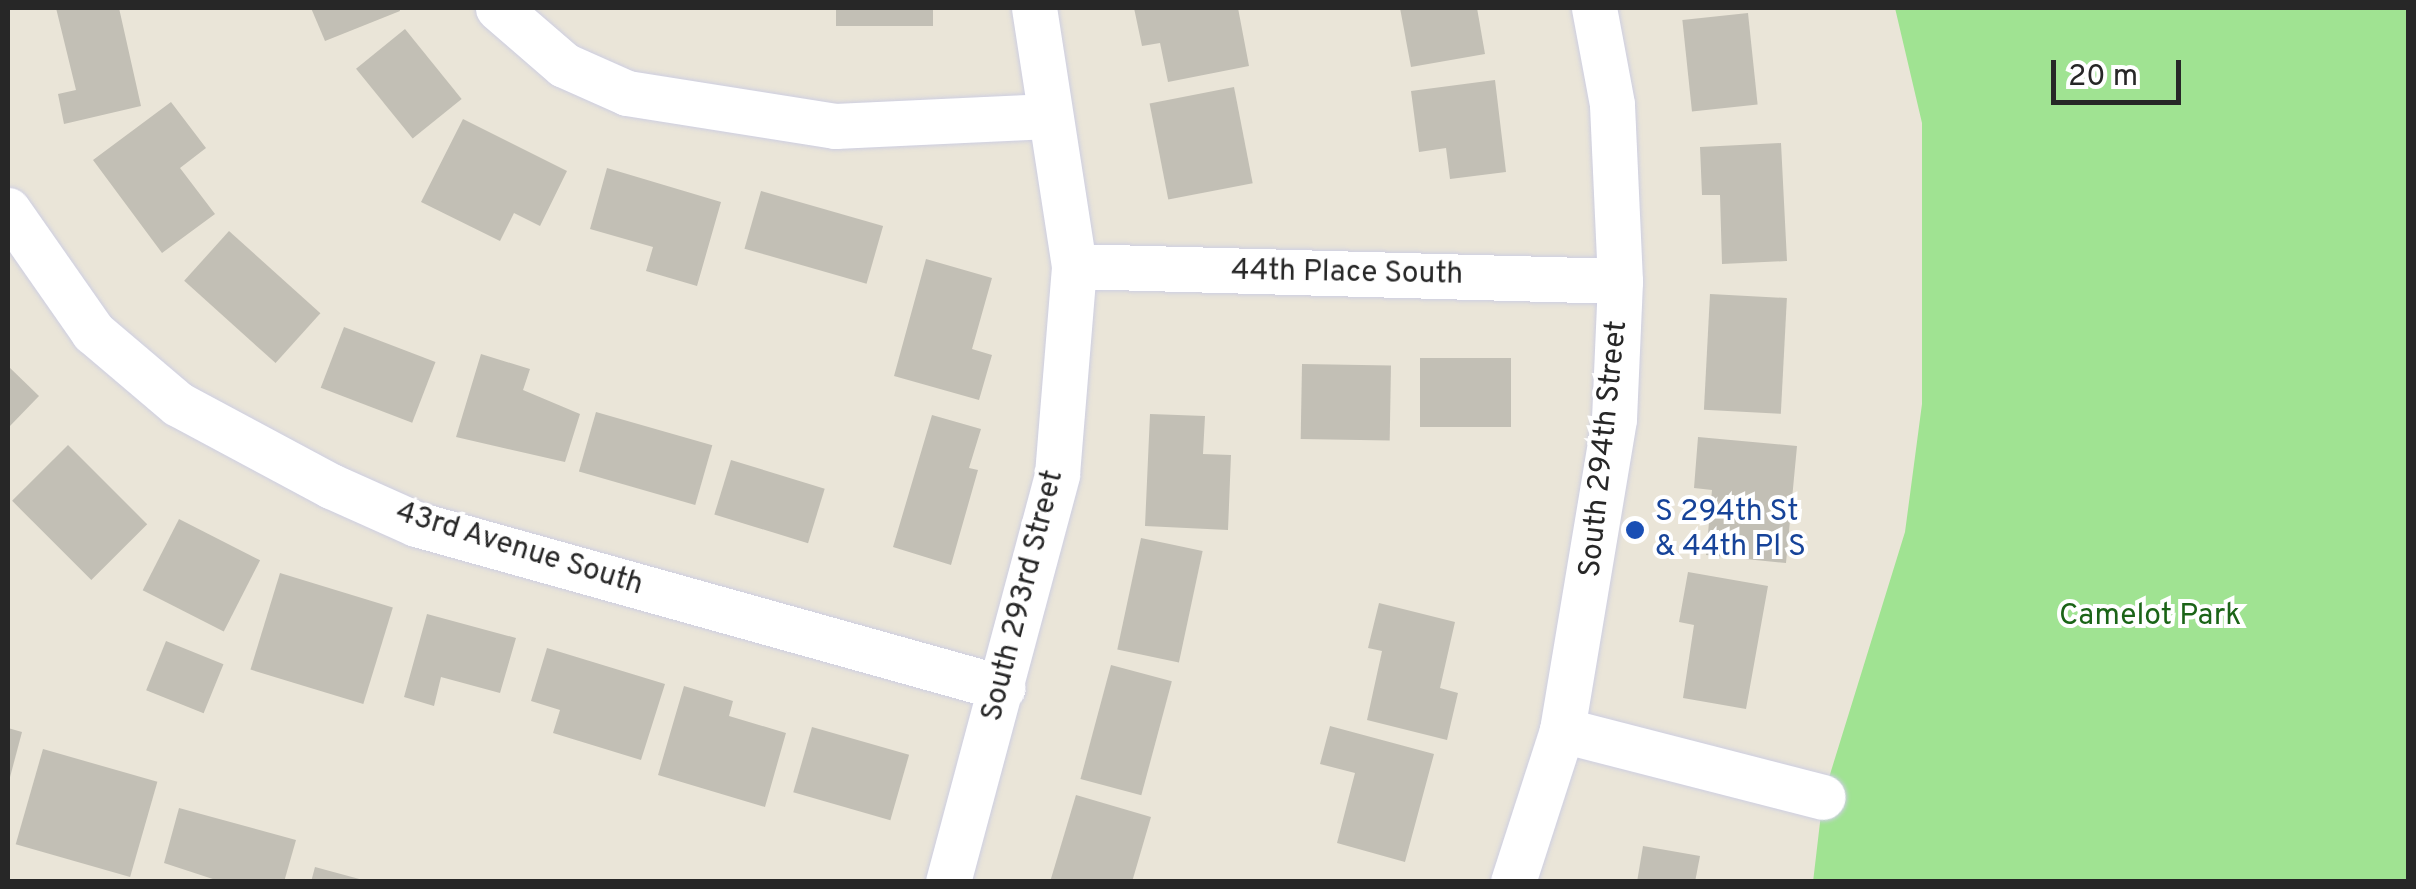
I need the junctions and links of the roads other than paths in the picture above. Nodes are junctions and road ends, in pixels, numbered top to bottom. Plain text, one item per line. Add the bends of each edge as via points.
1 (498, 8) edge
2 (1034, 8) edge
3 (1594, 8) edge
4 (1049, 116) junction
5 (9, 220) edge
6 (1074, 266) junction
7 (1620, 280) junction
8 (1004, 688) junction
9 (1562, 730) junction
10 (1824, 797) dead end
11 (948, 882) edge
12 (1513, 882) edge

1 - 4 street via 564,65 627,93 836,126
2 - 4 street, South 293rd Street
3 - 7 street, South 294th Street via 1612,104
4 - 6 street, South 293rd Street
5 - 8 street, 43rd Avenue South via 94,332 178,404 330,486 416,524
6 - 7 street, 44th Place South
6 - 8 street, South 293rd Street via 1057,474
7 - 9 street, South 294th Street via 1599,540
8 - 11 street, South 293rd Street
9 - 10 street
9 - 12 street, South 294th Street

